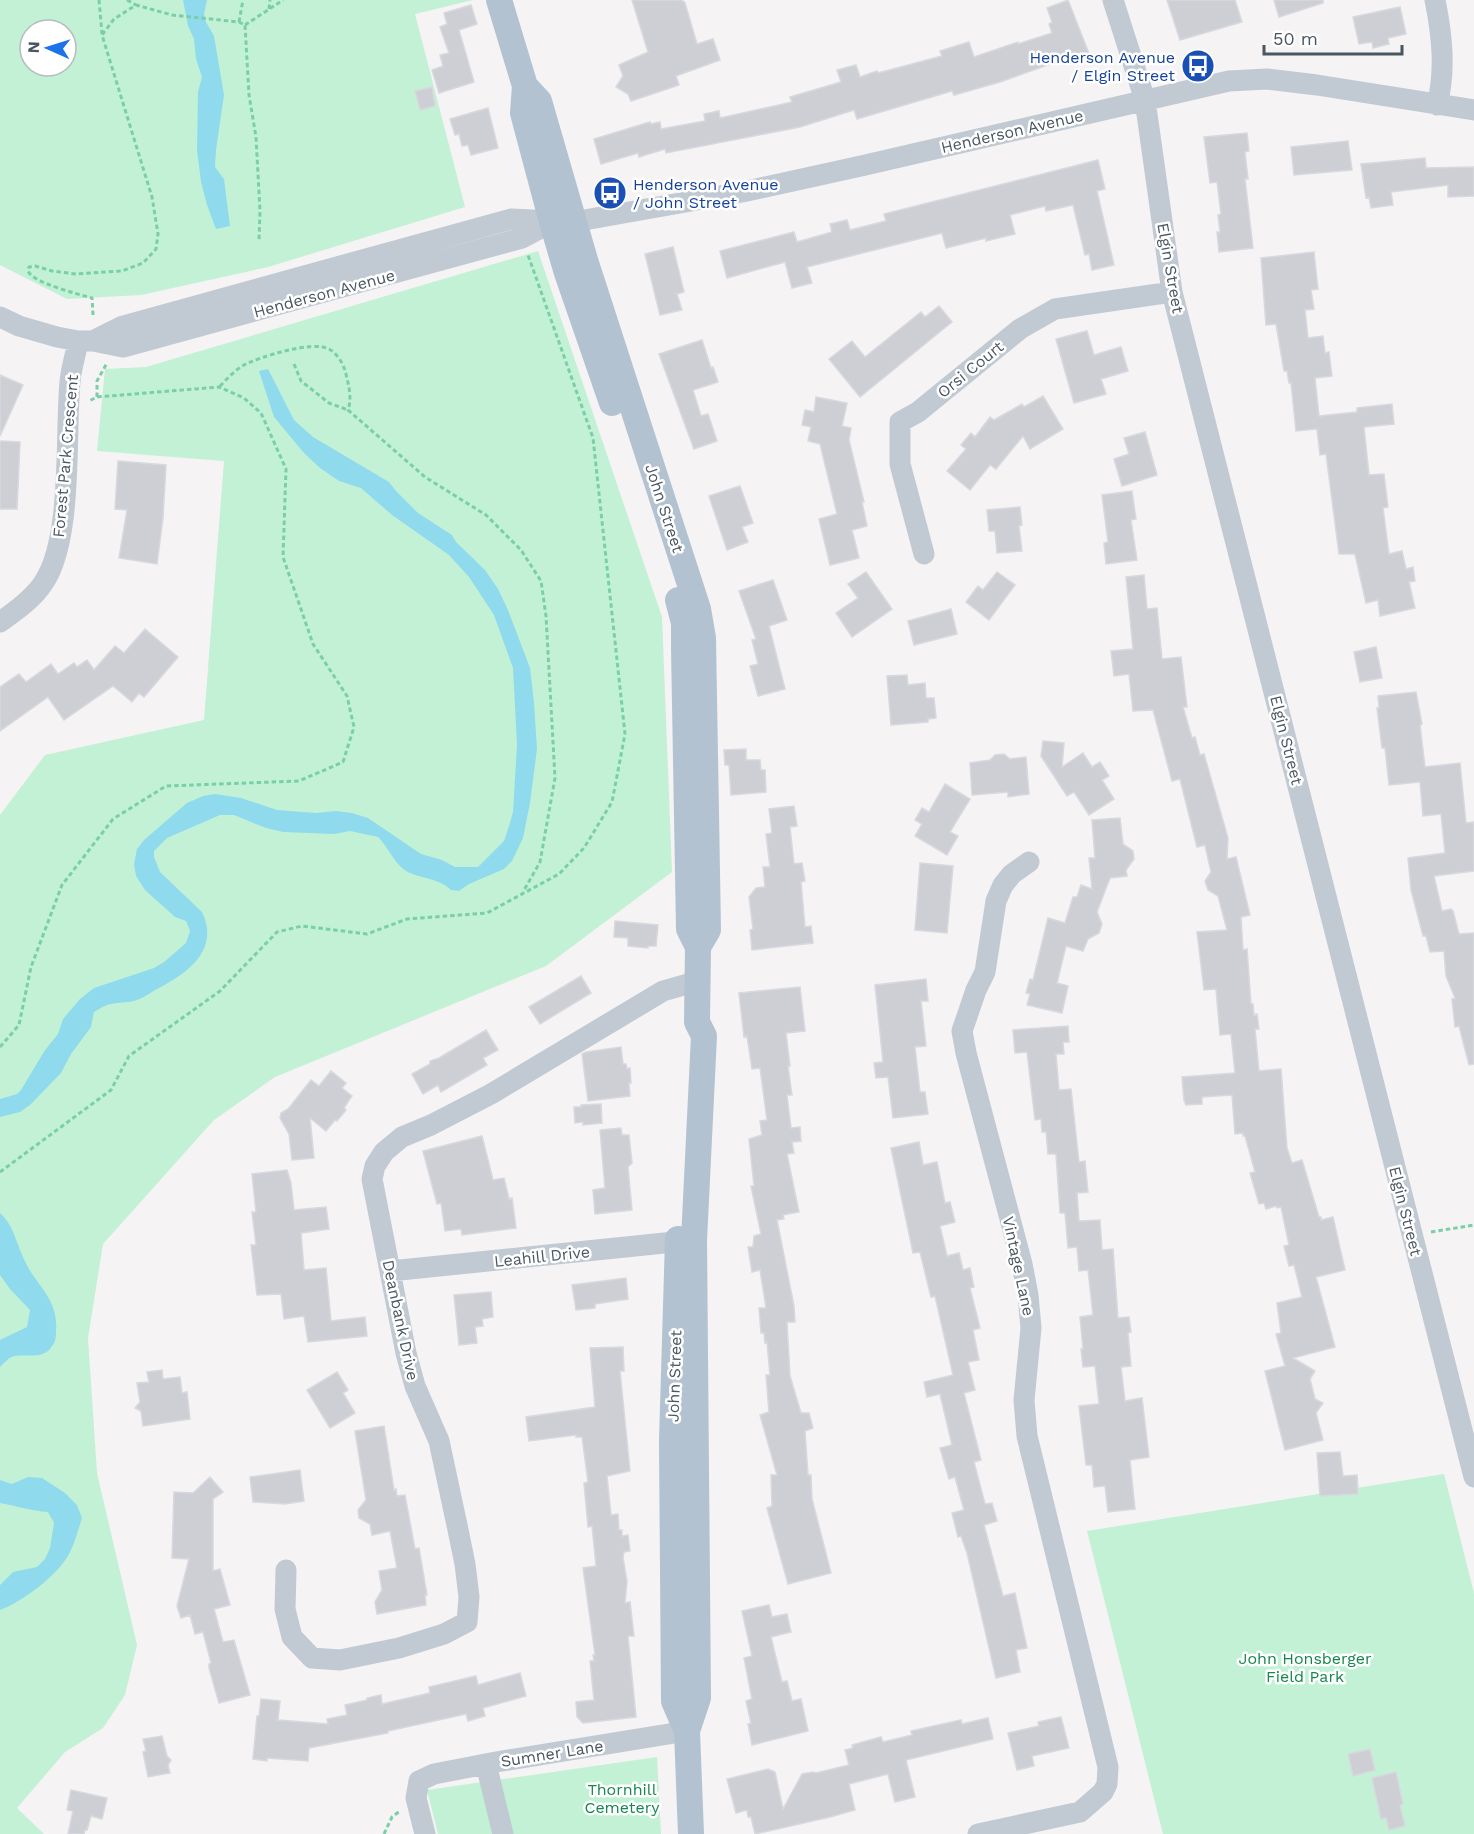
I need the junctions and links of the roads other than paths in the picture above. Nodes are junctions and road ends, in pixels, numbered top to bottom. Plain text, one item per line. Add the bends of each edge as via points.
1 (499, 0) edge
2 (1113, 0) edge
3 (1435, 0) edge
4 (1144, 100) junction
5 (1437, 105) junction
6 (1474, 110) edge
7 (563, 222) junction
8 (1172, 292) junction
9 (0, 317) edge
10 (86, 341) junction
11 (924, 554) dead end
12 (0, 622) edge
13 (1029, 862) dead end
14 (698, 981) junction
15 (686, 1241) junction
16 (390, 1271) junction
17 (1474, 1477) edge
18 (286, 1570) dead end
19 (687, 1731) junction
20 (486, 1764) junction
21 (425, 1834) edge
22 (503, 1834) edge
23 (691, 1834) edge
24 (978, 1834) edge

1 - 7 main road, John Street via 525,86 522,113
2 - 4 street, Elgin Street
3 - 5 street via 1443,58
4 - 5 street, Henderson Avenue via 1228,81 1267,79
4 - 7 street, Henderson Avenue via 742,192
4 - 8 street, Elgin Street
5 - 6 street, Henderson Avenue
7 - 10 street, Henderson Avenue via 522,238 148,341 123,347
7 - 14 main road, John Street via 698,609 703,638 708,930 698,948
8 - 11 street, Orsi Court via 1055,309 1020,329 918,412 900,422 900,464
8 - 17 street, Elgin Street
9 - 10 street, Henderson Avenue via 19,326
10 - 12 street, Forest Park Crescent via 70,379 62,525 55,557 44,582 18,610
13 - 24 street, Vintage Lane via 1012,874 996,901 985,972 962,1031 1028,1295 1031,1328 1024,1400 1027,1436 1108,1767 1103,1792 1080,1812
14 - 15 main road, John Street via 697,1022 704,1036
14 - 16 street, Deanbank Drive via 663,991 491,1094 402,1137 384,1152 372,1179
15 - 16 street, Leahill Drive
15 - 19 main road, John Street via 698,1698
16 - 18 street, Deanbank Drive via 415,1386 439,1441 465,1564 467,1622 399,1648 340,1660 312,1658 292,1637 285,1609
19 - 20 street, Sumner Lane
19 - 23 main road, John Street
20 - 21 street, Sumner Lane via 434,1774 419,1782 416,1798
20 - 22 street

